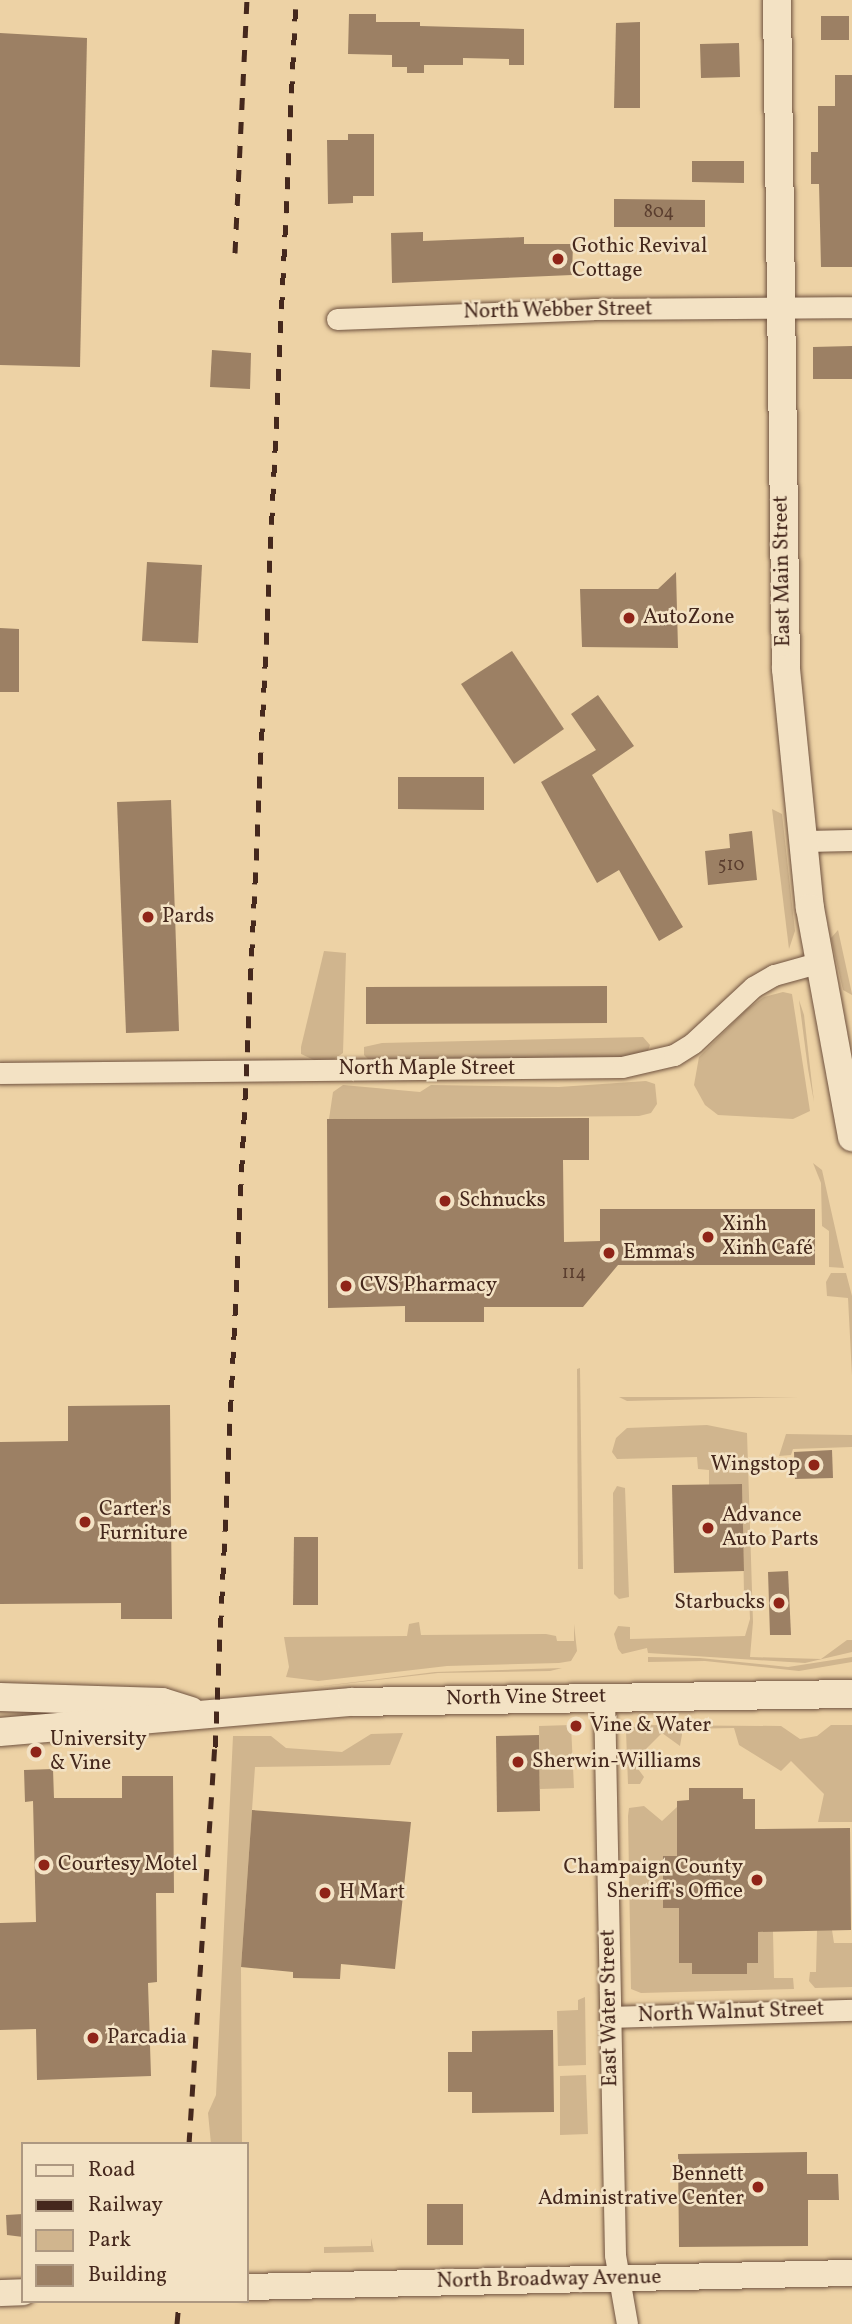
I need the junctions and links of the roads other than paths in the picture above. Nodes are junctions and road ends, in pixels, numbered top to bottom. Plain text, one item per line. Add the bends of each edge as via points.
1 (777, 0) edge
2 (852, 307) edge
3 (780, 308) junction
4 (337, 320) dead end
5 (852, 840) edge
6 (804, 841) junction
7 (821, 962) junction
8 (0, 1073) edge
9 (852, 1135) edge
10 (852, 1694) edge
11 (604, 1696) junction
12 (0, 1698) edge
13 (200, 1713) junction
14 (0, 1731) edge
15 (852, 2010) edge
16 (610, 2017) junction
17 (852, 2273) edge
18 (621, 2278) junction
19 (248, 2287) edge
20 (627, 2324) edge

1 - 3 main road, East Main Street
2 - 3 street, North Webber Street
3 - 4 street, North Webber Street via 418,314
3 - 6 main road, East Main Street via 783,616
5 - 6 street
6 - 7 main road, East Main Street
7 - 8 street, North Maple Street via 774,975 753,987 674,1055 622,1067
7 - 9 main road, East Main Street
10 - 11 main road, North Vine Street
11 - 13 main road, North Vine Street via 352,1702
11 - 16 street, East Water Street
12 - 13 main road, North Vine Street via 162,1702
13 - 14 main road, North Vine Street via 171,1720
15 - 16 street, North Walnut Street
16 - 18 street, East Water Street via 615,2255
17 - 18 street, North Broadway Avenue
18 - 19 street, North Broadway Avenue
18 - 20 street, East Water Street

